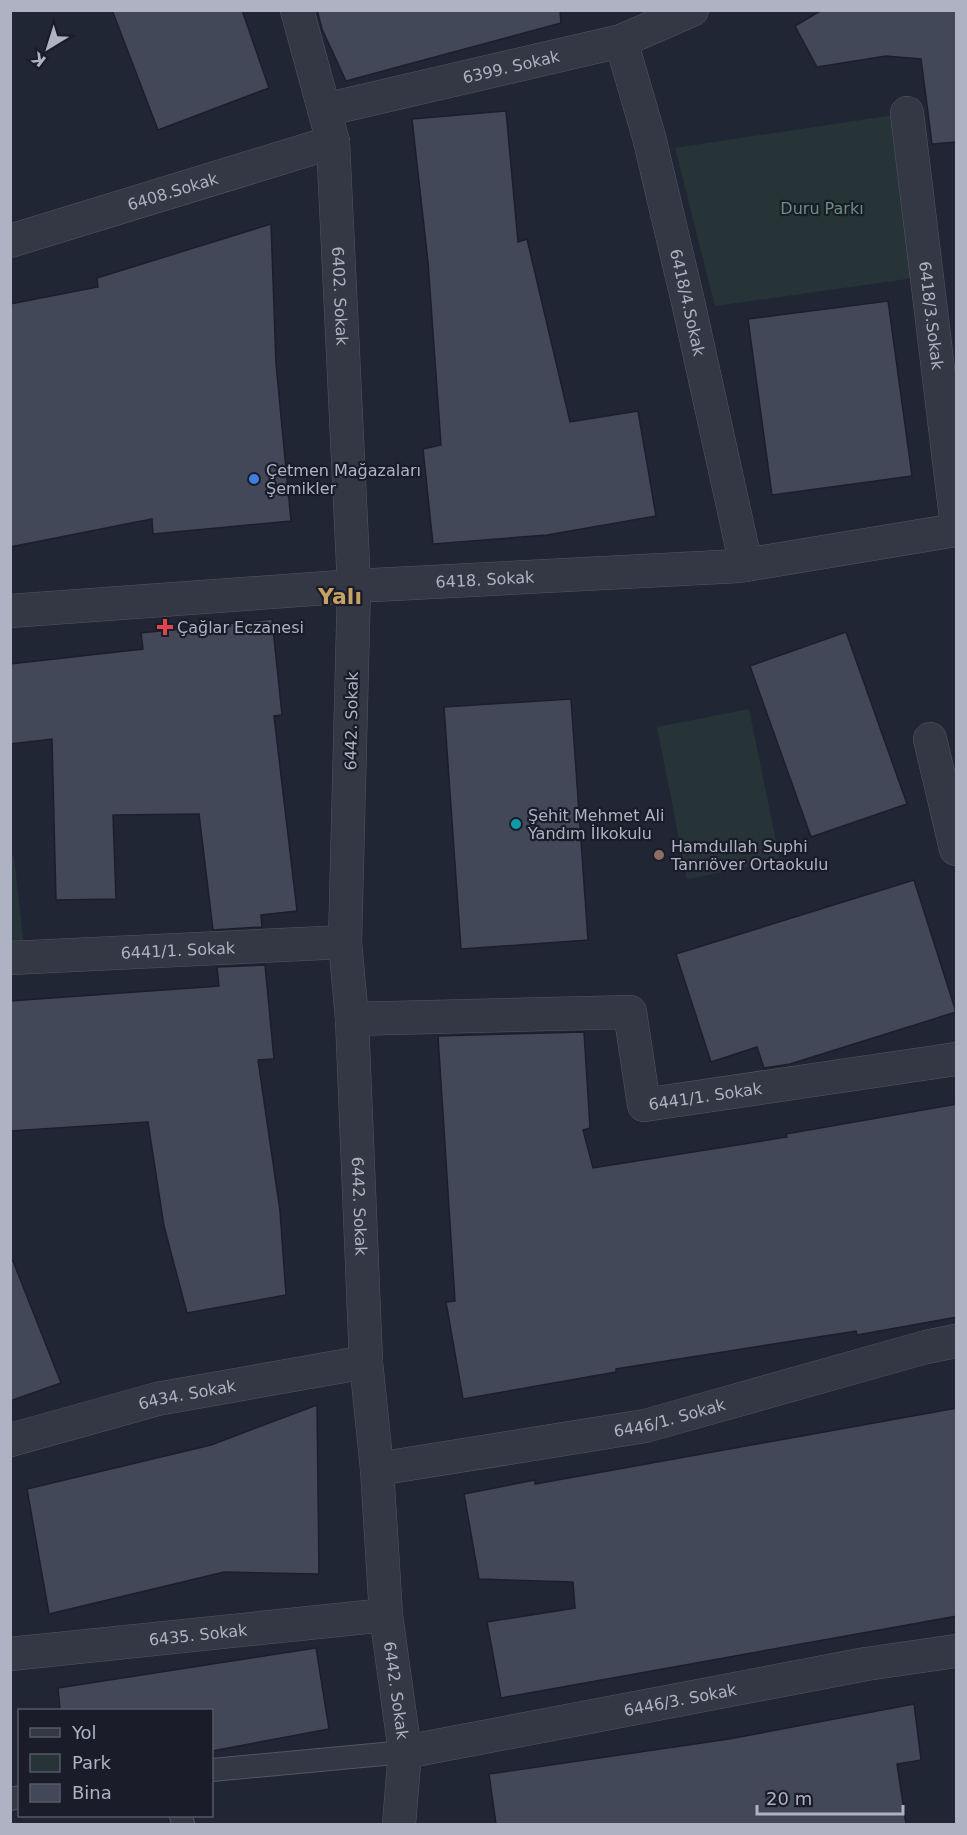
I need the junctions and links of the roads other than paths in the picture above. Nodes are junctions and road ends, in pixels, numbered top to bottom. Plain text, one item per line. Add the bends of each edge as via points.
1 (297, 10) edge
2 (692, 10) edge
3 (621, 41) junction
4 (324, 110) junction
5 (907, 113) dead end
6 (333, 142) junction
7 (10, 241) edge
8 (957, 518) edge
9 (957, 530) edge
10 (746, 565) junction
11 (354, 586) junction
12 (10, 610) edge
13 (930, 739) dead end
14 (957, 849) edge
15 (345, 942) junction
16 (10, 958) edge
17 (352, 1019) junction
18 (957, 1059) edge
19 (957, 1341) edge
20 (366, 1362) junction
21 (10, 1440) edge
22 (377, 1469) junction
23 (386, 1614) junction
24 (957, 1651) edge
25 (10, 1654) edge
26 (405, 1752) junction
27 (213, 1770) edge
28 (399, 1824) edge

1 - 4 street, 6402. Sokak
2 - 3 street, 6399. Sokak
3 - 4 street, 6399. Sokak
3 - 10 street, 6418/4.Sokak via 650,137
4 - 6 street, 6402. Sokak
5 - 8 street, 6418/3.Sokak
6 - 7 street, 6408.Sokak
6 - 11 street, 6402. Sokak
9 - 10 street, 6418. Sokak
10 - 11 street, 6418. Sokak
11 - 12 street, 6418. Sokak
11 - 15 street, 6442. Sokak
13 - 14 street
15 - 16 street, 6441/1. Sokak
15 - 17 street, 6442. Sokak
17 - 18 street, 6441/1. Sokak via 630,1012 644,1105
17 - 20 street, 6442. Sokak
19 - 22 street, 6446/1. Sokak via 645,1426
20 - 21 street, 6434. Sokak via 157,1399
20 - 22 street, 6442. Sokak
22 - 23 street, 6442. Sokak
23 - 25 street, 6435. Sokak
23 - 26 street, 6442. Sokak
24 - 26 street, 6446/3. Sokak via 866,1664
26 - 27 lane
26 - 28 street, 6442. Sokak

